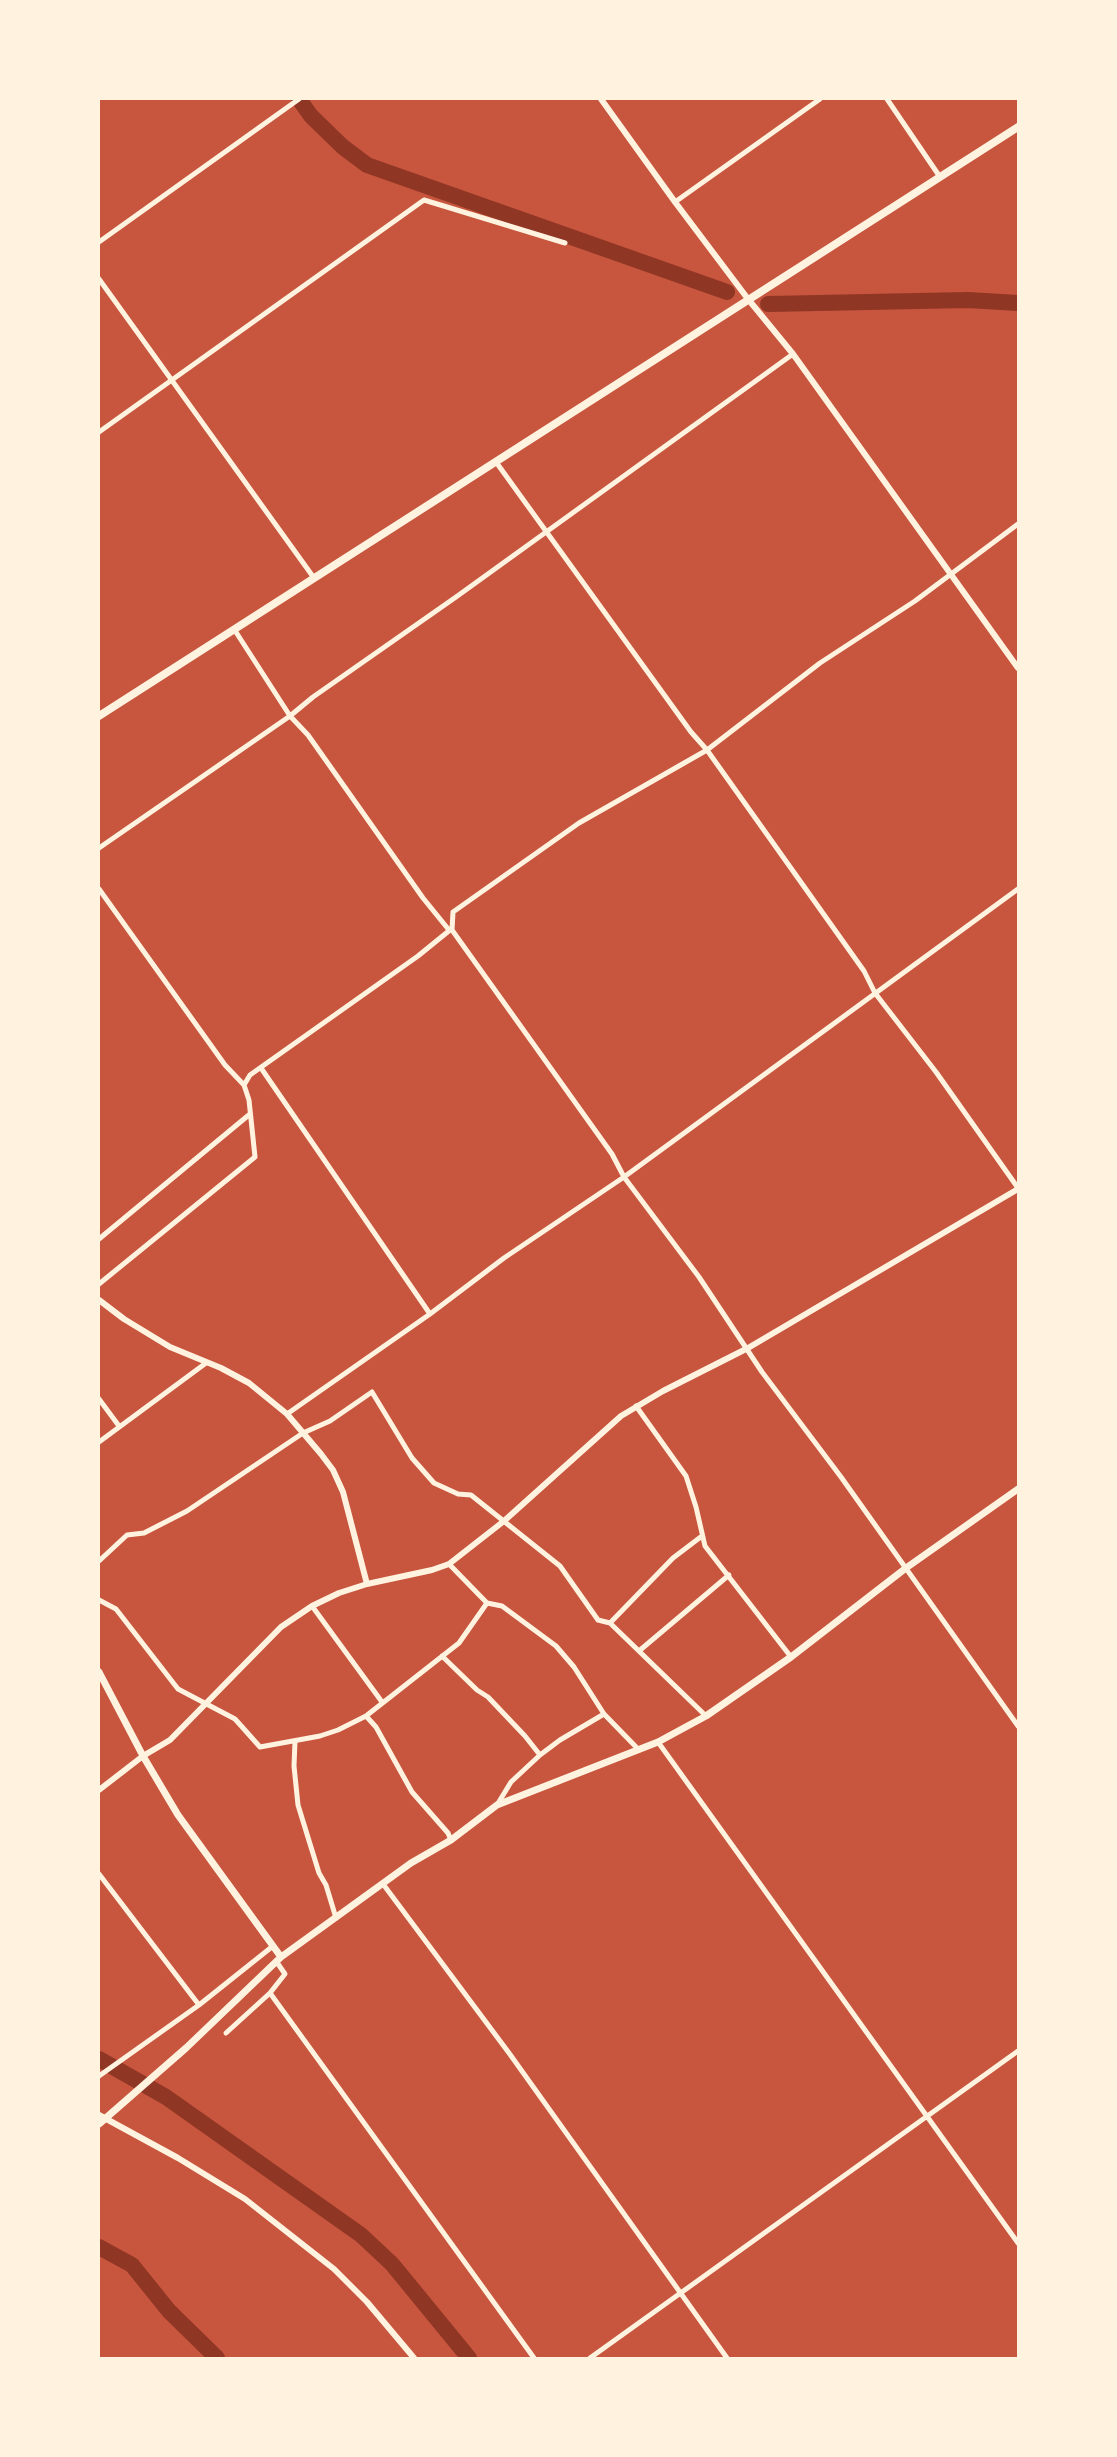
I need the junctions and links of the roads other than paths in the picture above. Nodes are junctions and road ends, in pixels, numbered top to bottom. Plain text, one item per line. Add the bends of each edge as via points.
1 (299, 99) edge
2 (601, 99) edge
3 (820, 99) edge
4 (887, 99) edge
5 (1018, 127) edge
6 (940, 177) junction
7 (675, 202) junction
8 (99, 242) edge
9 (565, 243) dead end
10 (99, 279) edge
11 (748, 299) junction
12 (793, 354) junction
13 (171, 381) junction
14 (99, 432) edge
15 (496, 462) junction
16 (1018, 524) edge
17 (547, 530) junction
18 (951, 573) junction
19 (314, 578) junction
20 (234, 629) junction
21 (1018, 668) edge
22 (99, 716) edge
23 (291, 716) junction
24 (707, 750) junction
25 (99, 848) edge
26 (99, 889) edge
27 (1018, 889) edge
28 (450, 930) junction
29 (875, 993) junction
30 (261, 1068) junction
31 (244, 1085) junction
32 (250, 1114) junction
33 (624, 1177) junction
34 (1018, 1189) edge
35 (99, 1239) edge
36 (99, 1284) edge
37 (99, 1300) edge
38 (430, 1314) junction
39 (748, 1348) junction
40 (206, 1363) junction
41 (99, 1399) edge
42 (636, 1406) junction
43 (287, 1414) junction
44 (119, 1426) junction
45 (303, 1433) junction
46 (99, 1442) edge
47 (1018, 1489) edge
48 (504, 1521) junction
49 (702, 1536) junction
50 (99, 1562) edge
51 (449, 1564) junction
52 (906, 1568) junction
53 (729, 1575) junction
54 (367, 1584) junction
55 (99, 1600) edge
56 (487, 1603) junction
57 (312, 1606) junction
58 (610, 1623) junction
59 (639, 1651) junction
60 (442, 1656) junction
61 (791, 1657) junction
62 (99, 1672) edge
63 (382, 1702) junction
64 (203, 1704) junction
65 (604, 1714) junction
66 (366, 1716) junction
67 (706, 1716) junction
68 (1018, 1726) edge
69 (295, 1741) junction
70 (658, 1742) junction
71 (639, 1750) junction
72 (540, 1755) junction
73 (143, 1756) junction
74 (99, 1790) edge
75 (497, 1805) junction
76 (451, 1840) junction
77 (99, 1874) edge
78 (383, 1884) junction
79 (336, 1918) junction
80 (273, 1946) junction
81 (278, 1959) junction
82 (270, 1993) junction
83 (199, 2005) junction
84 (226, 2033) dead end
85 (1018, 2051) edge
86 (99, 2076) edge
87 (102, 2117) edge
88 (927, 2118) junction
89 (99, 2124) edge
90 (1018, 2243) edge
91 (681, 2294) junction
92 (414, 2358) edge
93 (534, 2358) edge
94 (590, 2358) edge
95 (727, 2358) edge

1 - 8 street
2 - 7 street
3 - 7 street
4 - 6 street
5 - 6 highway
6 - 11 highway
7 - 11 street
9 - 13 street via 424,200
10 - 13 street
11 - 12 street
11 - 15 highway
12 - 17 street
12 - 18 street
13 - 14 street
13 - 19 street
15 - 17 street
15 - 19 highway
16 - 18 street
17 - 23 street
17 - 24 street
18 - 21 street
18 - 24 street via 820,663
19 - 20 highway
20 - 22 highway
20 - 23 street
23 - 25 street
23 - 28 street
24 - 28 street via 569,830 453,912
24 - 29 street via 864,971
26 - 31 street via 225,1065
27 - 29 street
28 - 30 street
28 - 33 street via 612,1154
29 - 33 street
29 - 34 street
30 - 31 street
30 - 38 street
31 - 32 street
32 - 35 street
32 - 36 street via 255,1157
33 - 38 street via 504,1258
33 - 39 street
34 - 39 street
37 - 40 street via 170,1347
38 - 43 street
39 - 42 street
39 - 52 street
40 - 43 street via 249,1383
40 - 44 street
41 - 44 street
42 - 48 street
42 - 49 street via 686,1476
43 - 45 street
44 - 46 street
45 - 48 street via 330,1421 372,1392 412,1458 434,1484 471,1495
45 - 50 street via 187,1511 144,1533 127,1535
45 - 54 street via 333,1470 343,1492
47 - 52 main road
48 - 51 street
48 - 58 street via 560,1566 597,1620
49 - 53 street via 705,1546
49 - 58 street via 673,1558
51 - 54 street
51 - 56 street
52 - 61 main road
52 - 68 street
53 - 59 street
53 - 61 street
54 - 57 street
55 - 64 street via 116,1610 178,1689
56 - 60 street via 459,1643
56 - 65 street via 502,1606 556,1646
57 - 63 street
57 - 64 street via 281,1627
58 - 59 street
59 - 67 street
60 - 63 street
60 - 72 street via 488,1697
61 - 67 main road
62 - 73 main road
63 - 66 street
64 - 69 street via 235,1719 260,1747
64 - 73 street via 170,1740
65 - 71 street
65 - 72 street
66 - 69 street via 338,1731
66 - 76 street via 412,1792
67 - 70 main road
69 - 79 street via 298,1804
70 - 71 main road
70 - 88 street
71 - 75 main road
72 - 75 street via 511,1782
73 - 74 street
73 - 80 main road via 178,1815
75 - 76 main road
76 - 78 main road
77 - 83 street
78 - 79 main road
78 - 91 street
79 - 81 main road
80 - 81 main road
80 - 83 street
81 - 82 street via 285,1974
81 - 87 main road via 186,2048
82 - 84 street
82 - 93 street
83 - 86 street
85 - 88 street
87 - 89 main road
87 - 92 street via 245,2199 334,2269
88 - 90 street
88 - 91 street
91 - 94 street
91 - 95 street

